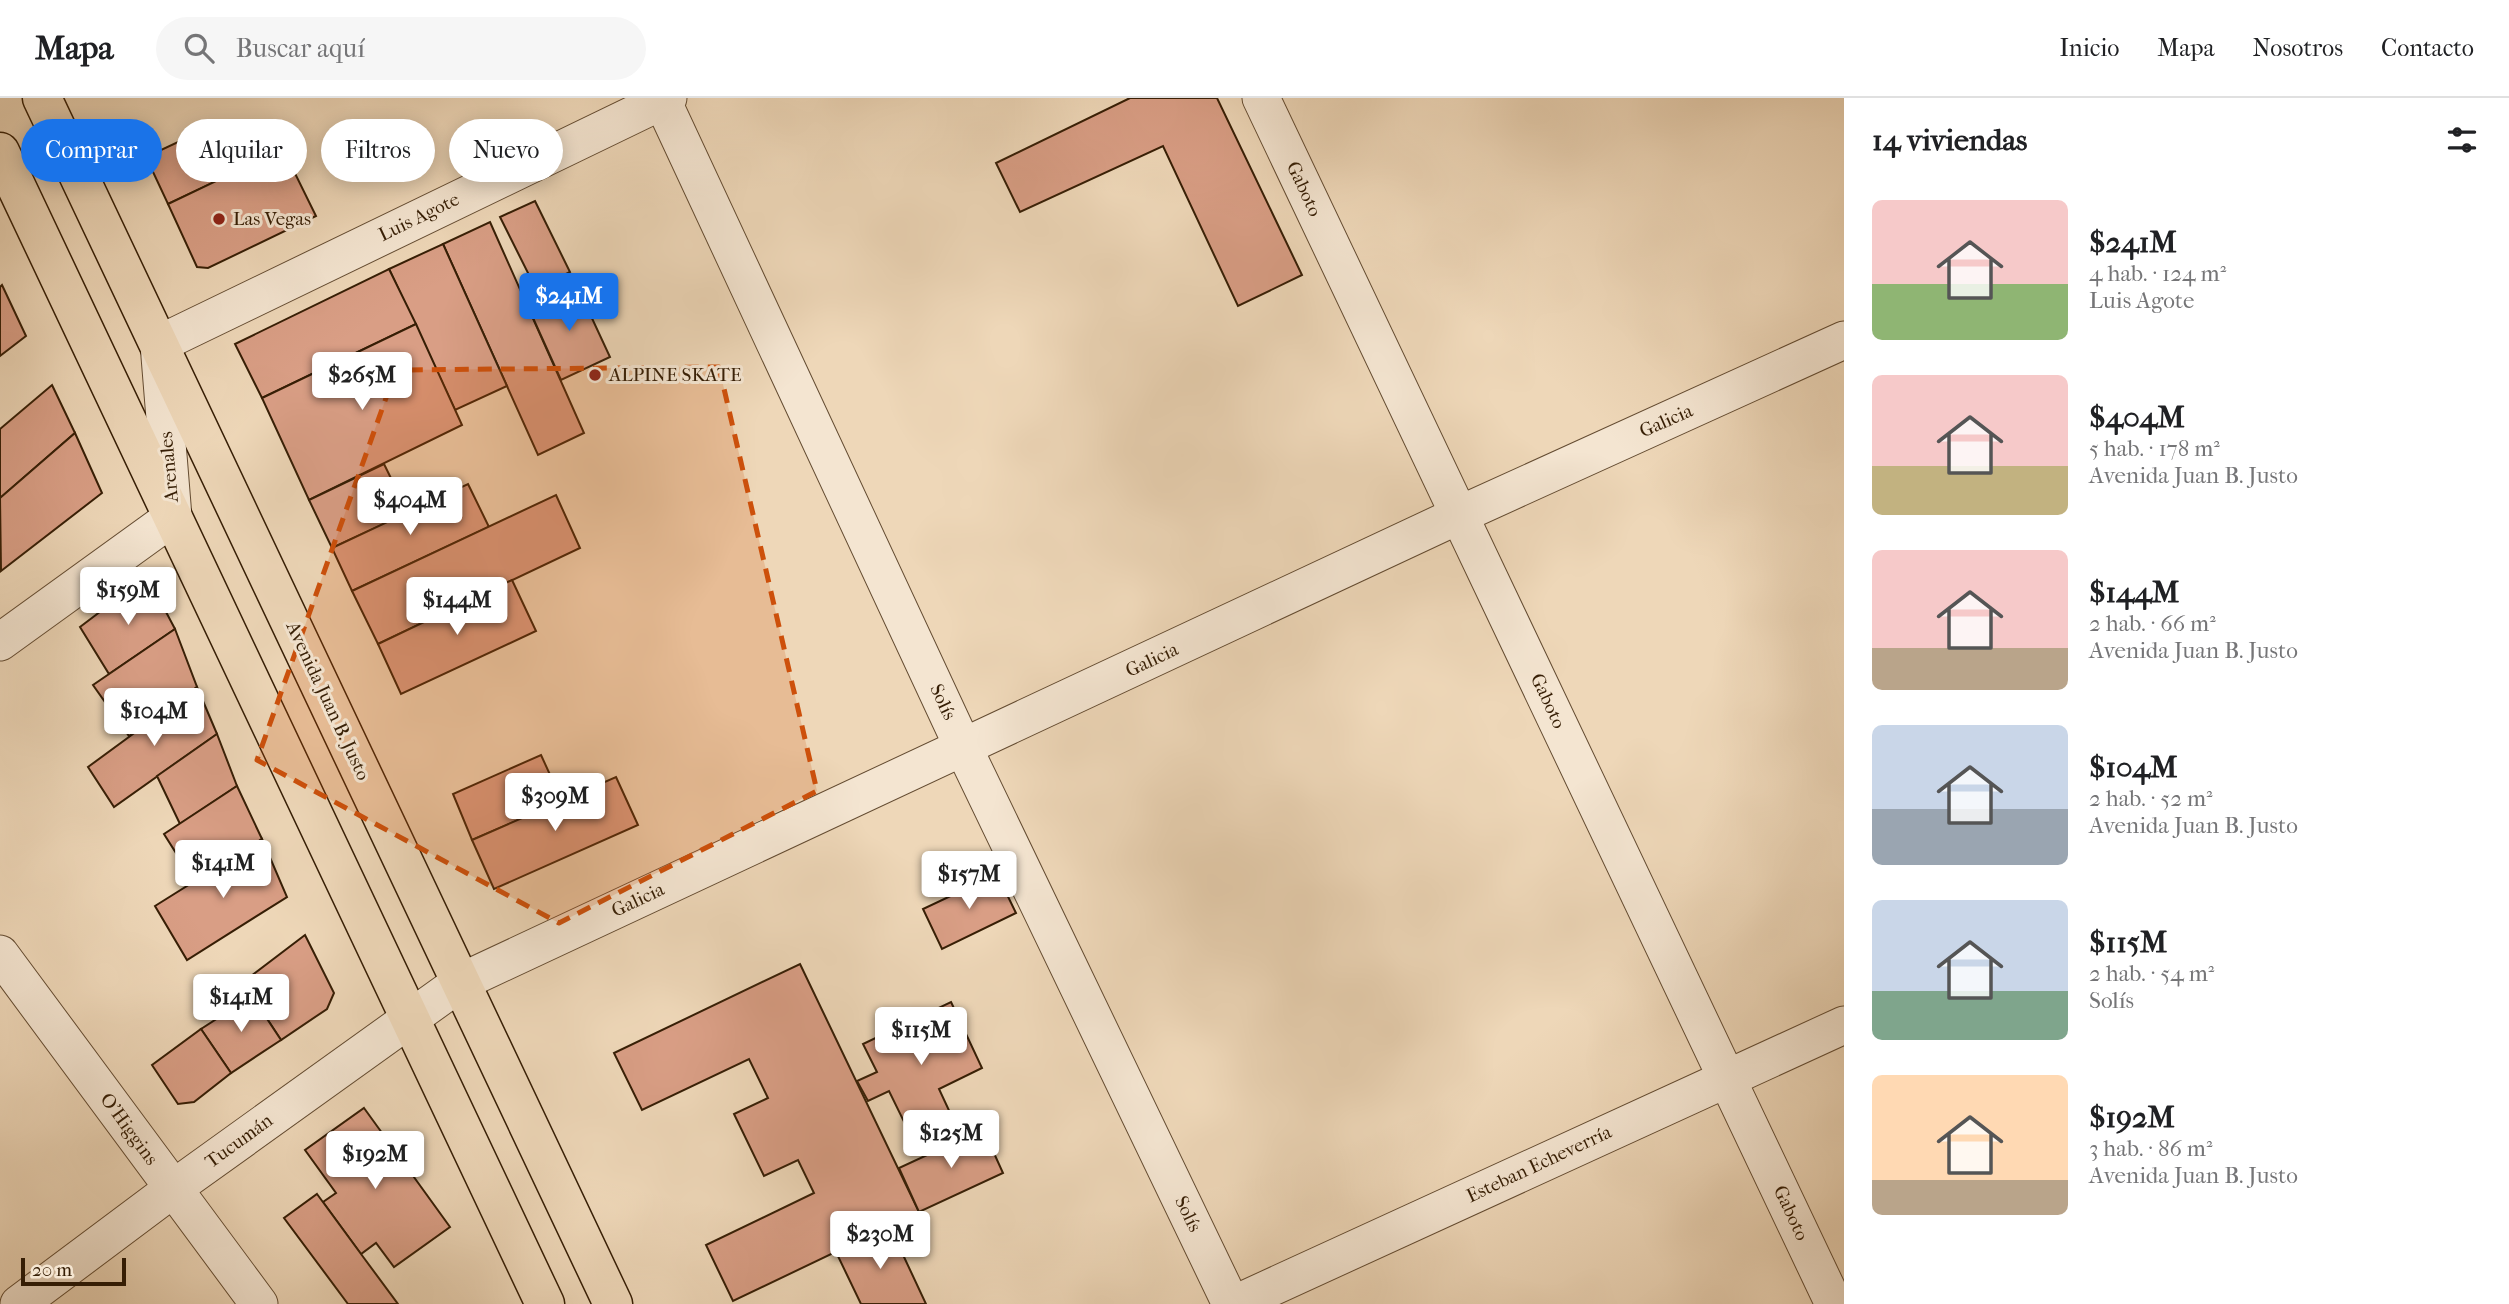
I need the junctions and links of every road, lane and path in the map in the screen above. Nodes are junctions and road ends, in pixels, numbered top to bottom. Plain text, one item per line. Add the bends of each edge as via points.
1 (42, 98) edge
2 (1261, 98) edge
3 (664, 99) edge
4 (0, 152) edge
5 (1844, 340) edge
6 (159, 344) junction
7 (1459, 514) junction
8 (173, 517) junction
9 (0, 642) edge
10 (964, 748) junction
11 (0, 954) edge
12 (461, 982) junction
13 (410, 1017) junction
14 (1844, 1025) edge
15 (1727, 1078) junction
16 (174, 1188) junction
17 (19, 1304) edge
18 (259, 1304) edge
19 (545, 1304) edge
20 (613, 1304) edge
21 (1233, 1304) edge
22 (1834, 1304) edge

1 - 6 main road, Avenida Juan B. Justo
2 - 7 street, Gaboto
3 - 6 street, Luis Agote
3 - 10 street, Solís
4 - 8 main road
5 - 7 street, Galicia
6 - 8 street, Arenales
6 - 12 main road, Avenida Juan B. Justo
7 - 10 street, Galicia
7 - 15 street, Gaboto
8 - 9 street, Arenales
8 - 13 main road
10 - 12 street, Galicia
10 - 21 street, Solís
11 - 16 street, O'Higgins
12 - 13 street, Tucumán
12 - 20 main road, Avenida Juan B. Justo
13 - 16 street, Tucumán
13 - 19 main road
14 - 15 street, Esteban Echeverría
15 - 21 street, Esteban Echeverría
15 - 22 street, Gaboto
16 - 17 street, Tucumán
16 - 18 street, O'Higgins

